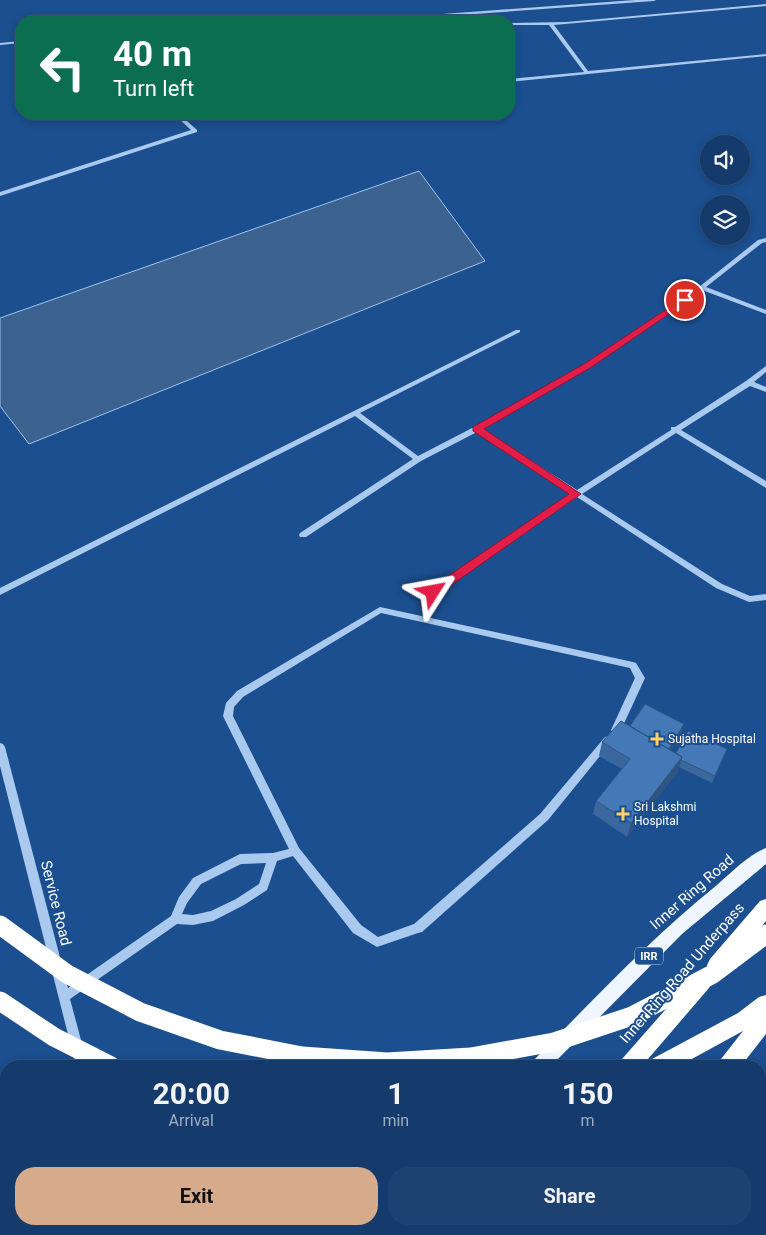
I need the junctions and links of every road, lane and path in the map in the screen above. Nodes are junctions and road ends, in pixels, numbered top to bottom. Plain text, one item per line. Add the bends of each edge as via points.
1 (654, 0) edge
2 (766, 5) edge
3 (445, 15) edge
4 (550, 23) junction
5 (515, 24) edge
6 (15, 43) edge
7 (0, 44) edge
8 (766, 55) edge
9 (588, 72) junction
10 (515, 80) edge
11 (182, 120) edge
12 (0, 194) edge
13 (764, 242) edge
14 (701, 288) junction
15 (766, 312) edge
16 (518, 331) dead end
17 (766, 368) edge
18 (749, 383) junction
19 (766, 390) edge
20 (355, 413) junction
21 (477, 429) junction
22 (674, 429) junction
23 (418, 459) junction
24 (766, 485) edge
25 (576, 494) junction
26 (303, 535) dead end
27 (0, 592) edge
28 (433, 592) dead end
29 (766, 597) edge
30 (0, 747) edge
31 (295, 851) junction
32 (766, 855) edge
33 (273, 858) junction
34 (766, 907) edge
35 (175, 919) junction
36 (0, 925) edge
37 (766, 934) edge
38 (64, 997) junction
39 (0, 1001) edge
40 (766, 1004) edge
41 (766, 1019) edge
42 (80, 1060) edge
43 (99, 1060) edge
44 (352, 1060) edge
45 (433, 1060) edge
46 (546, 1060) edge
47 (634, 1060) edge
48 (671, 1060) edge
49 (733, 1060) edge

1 - 3 street
2 - 4 street
4 - 5 street
4 - 9 street
6 - 7 street
8 - 9 street
9 - 10 street
11 - 12 street via 194,131
13 - 14 street
14 - 15 street
14 - 21 street via 587,366
16 - 20 street
17 - 18 street
18 - 19 street
18 - 22 street
20 - 23 street
20 - 27 street
21 - 23 street
21 - 25 street
22 - 24 street
22 - 25 street
23 - 26 street
25 - 28 street
25 - 29 street via 719,586 749,599
30 - 38 street, Service Road
31 - 31 street via 234,730 228,716 229,706 240,694 380,610 633,665 640,678 618,728 544,817 418,928 377,942 357,929
31 - 33 street
32 - 46 main road, Inner Ring Road / IRR via 682,924
33 - 35 street via 240,859 197,881
33 - 35 street via 263,887 240,902 213,916
34 - 47 highway, Inner Ring Road Underpass
35 - 38 street
36 - 44 highway, bridge via 50,964 88,988 176,1027 269,1052
37 - 45 highway, bridge via 713,974 633,1016 526,1047
38 - 42 street, Service Road
39 - 43 highway, bridge via 54,1038
40 - 48 highway via 745,1020
41 - 49 highway

